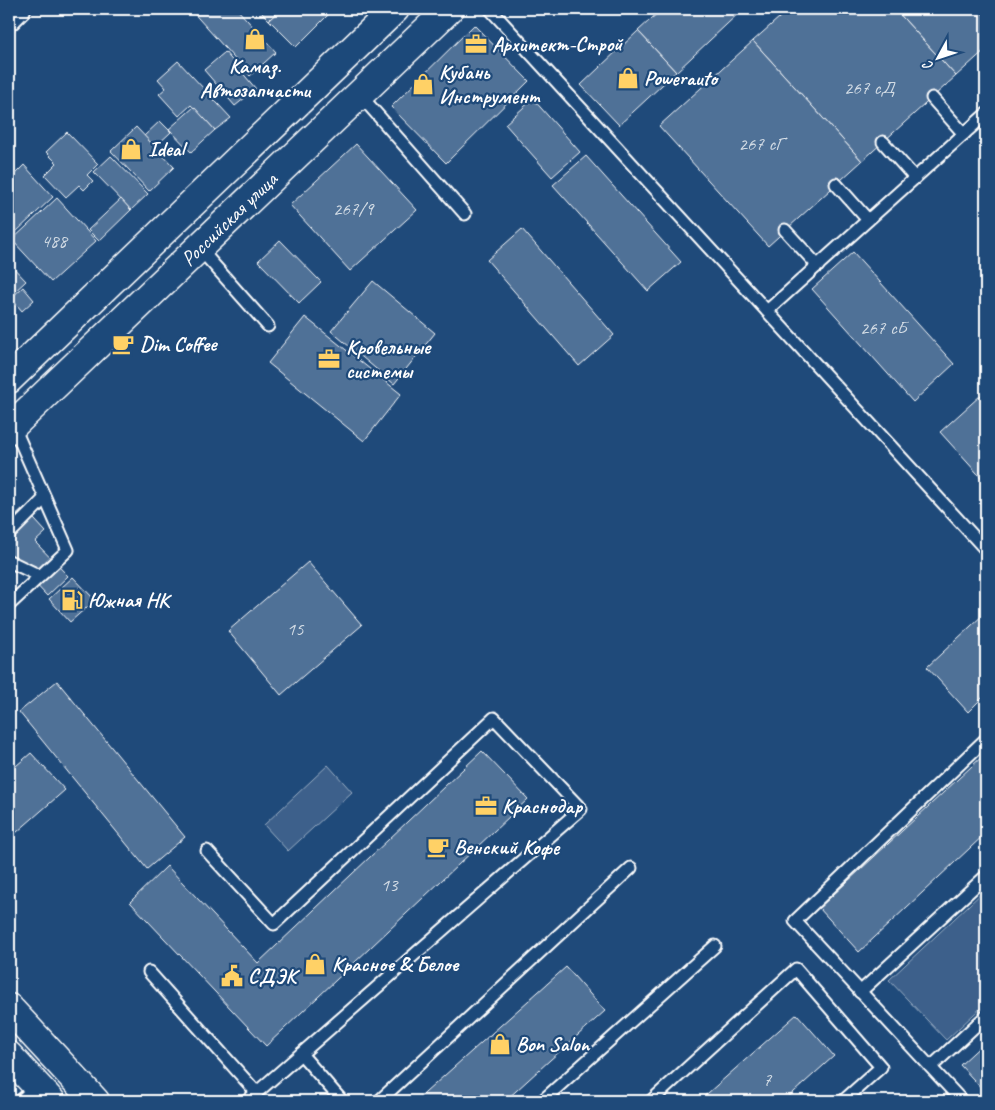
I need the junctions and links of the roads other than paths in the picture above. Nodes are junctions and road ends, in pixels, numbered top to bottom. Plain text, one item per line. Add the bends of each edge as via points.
1 (19, 9) edge
2 (395, 9) edge
3 (449, 9) edge
4 (490, 9) edge
5 (9, 19) edge
6 (360, 94) junction
7 (932, 98) dead end
8 (986, 114) edge
9 (964, 134) junction
10 (883, 142) dead end
11 (915, 178) junction
12 (836, 184) dead end
13 (465, 214) dead end
14 (868, 220) junction
15 (785, 230) dead end
16 (199, 248) junction
17 (818, 266) junction
18 (767, 311) junction
19 (268, 326) dead end
20 (9, 379) edge
21 (11, 427) edge
22 (45, 498) junction
23 (9, 534) edge
24 (986, 550) edge
25 (9, 561) edge
26 (40, 576) junction
27 (9, 605) edge
28 (986, 739) edge
29 (207, 851) dead end
30 (631, 868) dead end
31 (986, 876) edge
32 (715, 946) dead end
33 (149, 972) dead end
34 (860, 992) junction
35 (10, 1009) edge
36 (986, 1016) edge
37 (301, 1054) junction
38 (9, 1056) edge
39 (931, 1067) junction
40 (257, 1094) junction
41 (36, 1096) edge
42 (95, 1101) edge
43 (247, 1101) edge
44 (342, 1101) edge
45 (379, 1101) edge
46 (542, 1101) edge
47 (651, 1101) edge
48 (844, 1101) edge
49 (962, 1101) edge

1 - 5 street
2 - 20 main road, Российская улица
3 - 6 main road, Российская улица
4 - 18 lane
6 - 13 lane
6 - 16 main road, Российская улица
7 - 9 lane
8 - 9 lane
9 - 11 lane
10 - 11 lane
11 - 14 lane
12 - 14 lane
14 - 17 lane
15 - 17 lane
16 - 19 lane
16 - 21 main road, Российская улица
17 - 18 lane
18 - 24 lane
21 - 22 lane
22 - 23 lane
22 - 26 lane via 68,550
25 - 26 lane
26 - 27 lane
28 - 34 lane via 796,921
29 - 37 lane via 274,924 494,718 581,809
30 - 45 lane
31 - 34 lane
32 - 46 lane
33 - 40 lane
34 - 39 lane
35 - 42 main road
36 - 39 lane
37 - 40 lane
37 - 44 lane
38 - 41 main road
39 - 49 lane
40 - 43 lane
47 - 48 lane via 796,969 881,1067

